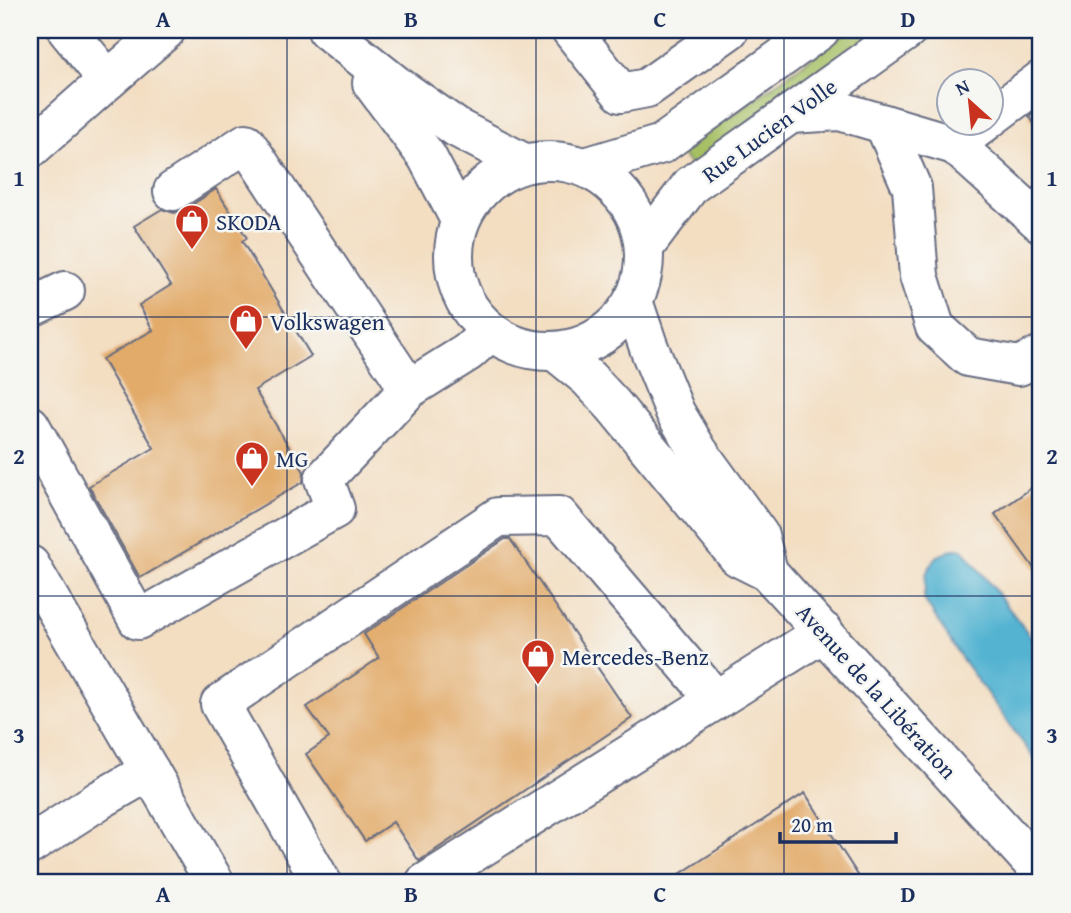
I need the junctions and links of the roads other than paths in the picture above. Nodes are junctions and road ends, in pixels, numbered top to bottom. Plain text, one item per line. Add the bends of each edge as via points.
1 (67, 30) edge
2 (166, 30) edge
3 (327, 30) edge
4 (571, 30) edge
5 (729, 30) edge
6 (820, 30) edge
7 (908, 30) edge
8 (108, 80) junction
9 (1041, 80) edge
10 (1004, 108) edge
11 (790, 114) junction
12 (884, 124) junction
13 (967, 136) edge
14 (955, 145) junction
15 (30, 149) edge
16 (524, 163) junction
17 (585, 167) junction
18 (173, 191) dead end
19 (460, 219) junction
20 (1041, 223) edge
21 (645, 246) junction
22 (65, 290) dead end
23 (633, 301) junction
24 (30, 308) edge
25 (490, 332) junction
26 (556, 352) junction
27 (1041, 355) edge
28 (409, 389) junction
29 (30, 425) edge
30 (30, 565) edge
31 (768, 572) junction
32 (824, 632) junction
33 (716, 700) junction
34 (150, 771) junction
35 (30, 845) edge
36 (1041, 872) edge
37 (215, 883) edge
38 (323, 883) edge
39 (425, 883) edge

1 - 8 main road
2 - 8 main road
3 - 16 main road via 457,128
3 - 19 main road via 420,147
4 - 5 main road via 621,93 648,88
6 - 17 main road via 662,144
7 - 11 main road, Rue Lucien Volle
8 - 15 main road
9 - 10 main road
11 - 12 main road via 840,111
11 - 21 main road, Rue Lucien Volle via 691,186
12 - 14 main road
12 - 27 main road via 912,188 919,276 935,327 968,357 1019,366
13 - 14 main road
14 - 20 main road
16 - 17 main road via 555,160
16 - 19 main road via 498,175 475,195
17 - 21 main road via 625,198
18 - 28 main road via 246,143
19 - 25 main road via 453,250 456,281 469,309
21 - 23 main road via 643,274
22 - 24 main road
23 - 26 main road via 614,326 587,344
23 - 31 main road, Avenue de la Libération via 675,412 759,535
25 - 26 main road via 510,344
25 - 28 main road via 468,352
26 - 31 main road, Avenue de la Libération via 613,405 738,557
28 - 29 main road via 324,479 335,509 138,620
30 - 34 main road
31 - 32 main road, Avenue de la Libération
32 - 33 main road
32 - 36 main road, Avenue de la Libération
33 - 38 main road via 559,516 498,517 220,704
33 - 39 main road
34 - 35 main road
34 - 37 main road

